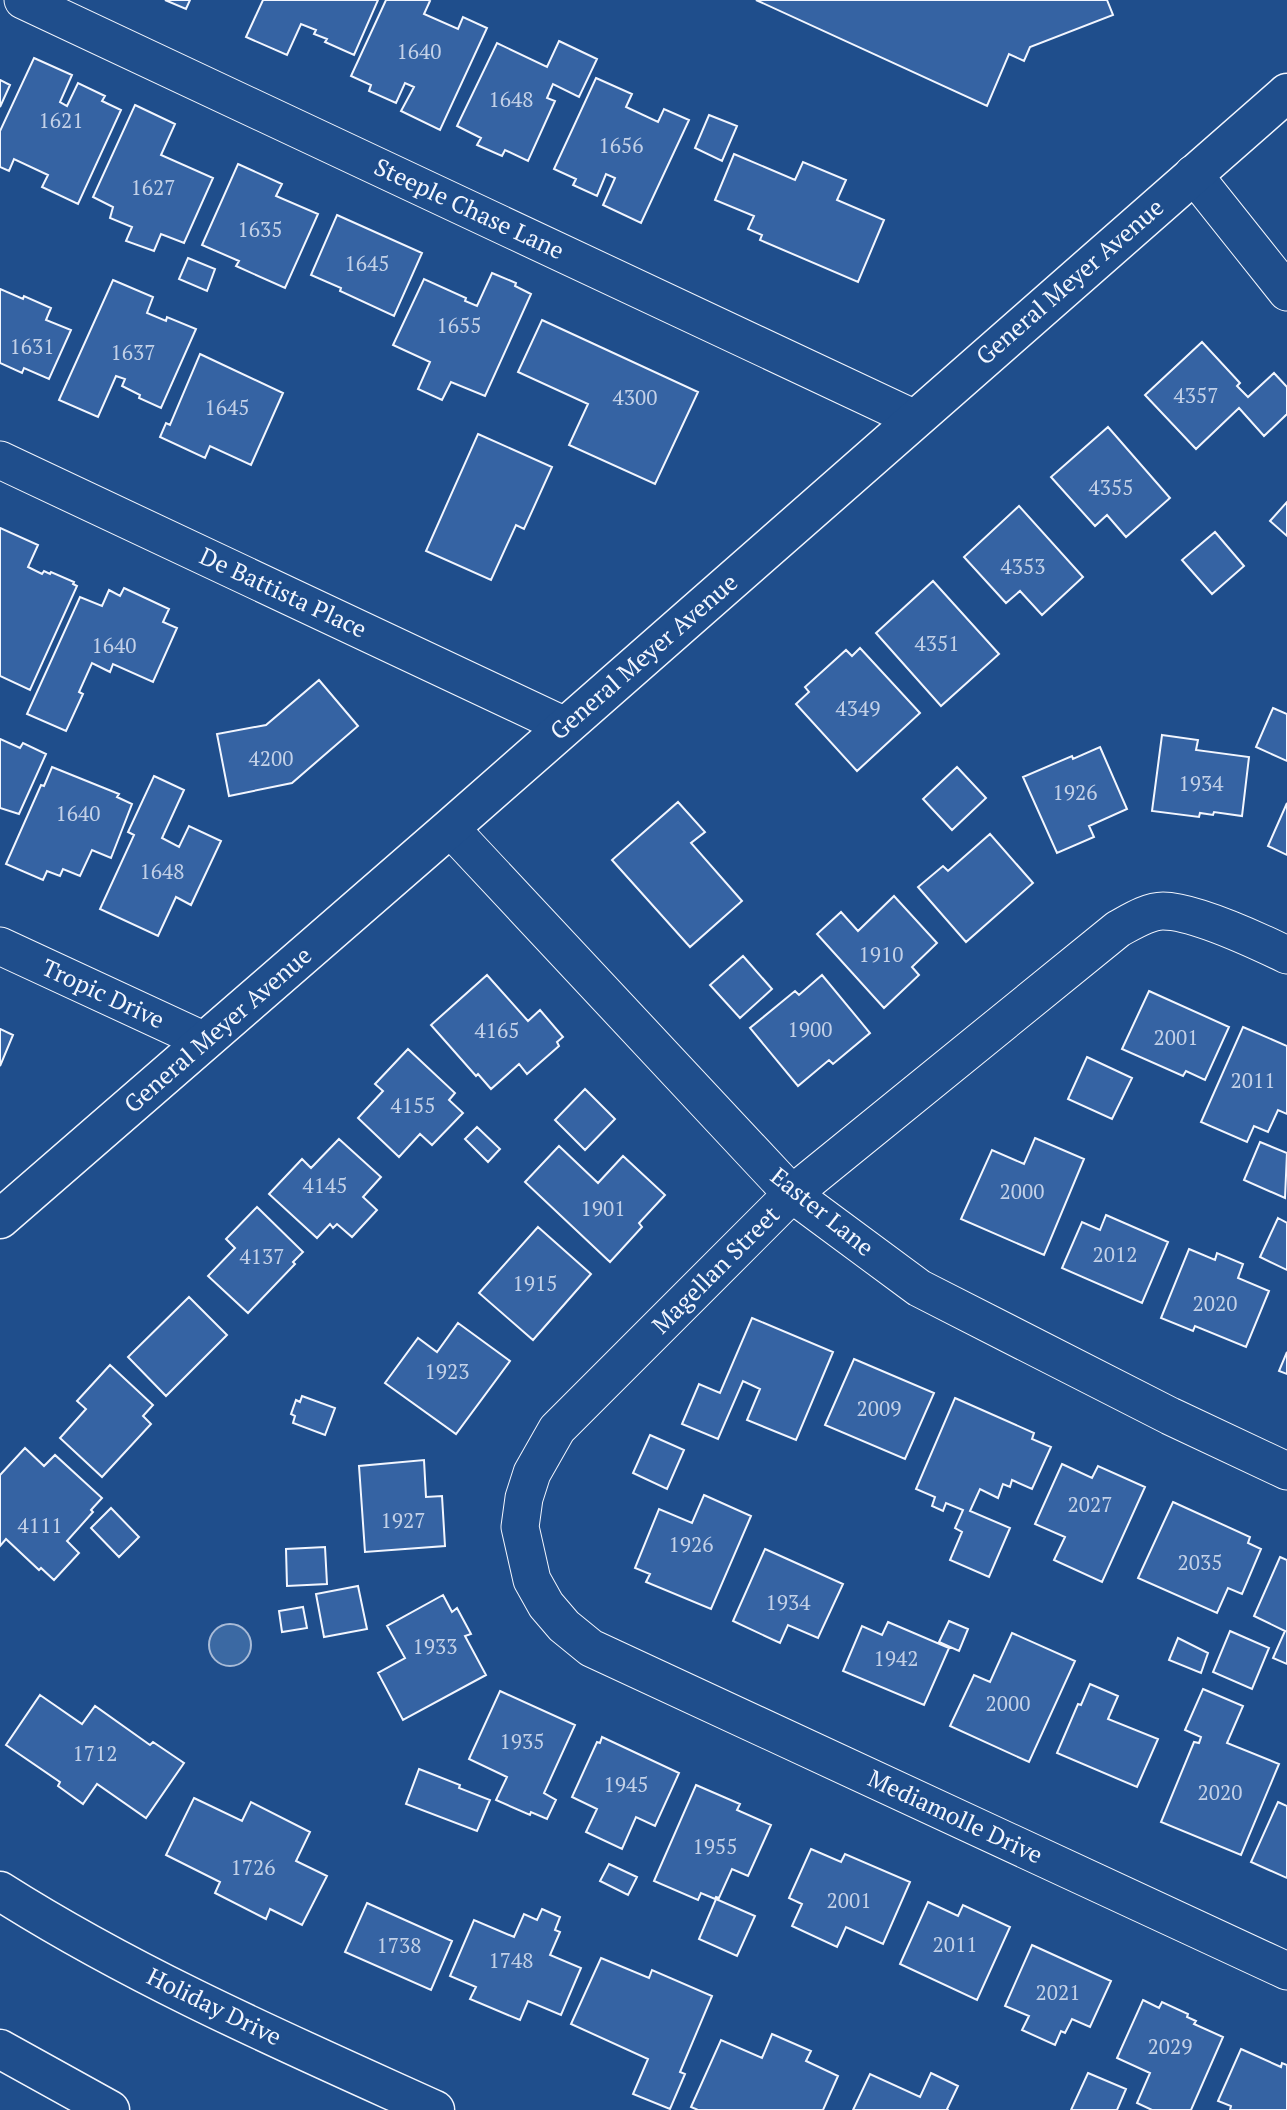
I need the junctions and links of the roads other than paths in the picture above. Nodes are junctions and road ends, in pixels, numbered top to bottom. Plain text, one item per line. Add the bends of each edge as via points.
1 (23, 0) edge
2 (1287, 93) edge
3 (1193, 174) junction
4 (1287, 292) edge
5 (915, 419) junction
6 (0, 460) edge
7 (565, 726) junction
8 (450, 828) junction
9 (0, 946) edge
10 (1287, 955) edge
11 (205, 1041) junction
12 (792, 1194) junction
13 (0, 1219) edge
14 (1287, 1471) edge
15 (623, 1664) joint
16 (0, 1891) edge
17 (1287, 1971) edge
18 (0, 2049) edge
19 (422, 2107) edge
20 (110, 2110) edge

1 - 5 street, Steeple Chase Lane
2 - 3 main road, General Meyer Avenue
3 - 4 street
3 - 5 main road, General Meyer Avenue
5 - 7 main road, General Meyer Avenue
6 - 7 street, De Battista Place
7 - 8 main road, General Meyer Avenue
8 - 11 main road, General Meyer Avenue
8 - 12 street, Easter Lane
9 - 11 street, Tropic Drive
10 - 12 street, Magellan Street via 1205,921 1163,911 1136,920 1105,938
11 - 13 main road, General Meyer Avenue
12 - 14 street, Easter Lane via 919,1288
12 - 15 street, Magellan Street via 557,1429 531,1473 520,1527 532,1580 564,1626 591,1648
15 - 17 street, Mediamolle Drive
16 - 19 main road, Holiday Drive via 58,1927 243,2023
18 - 20 main road

